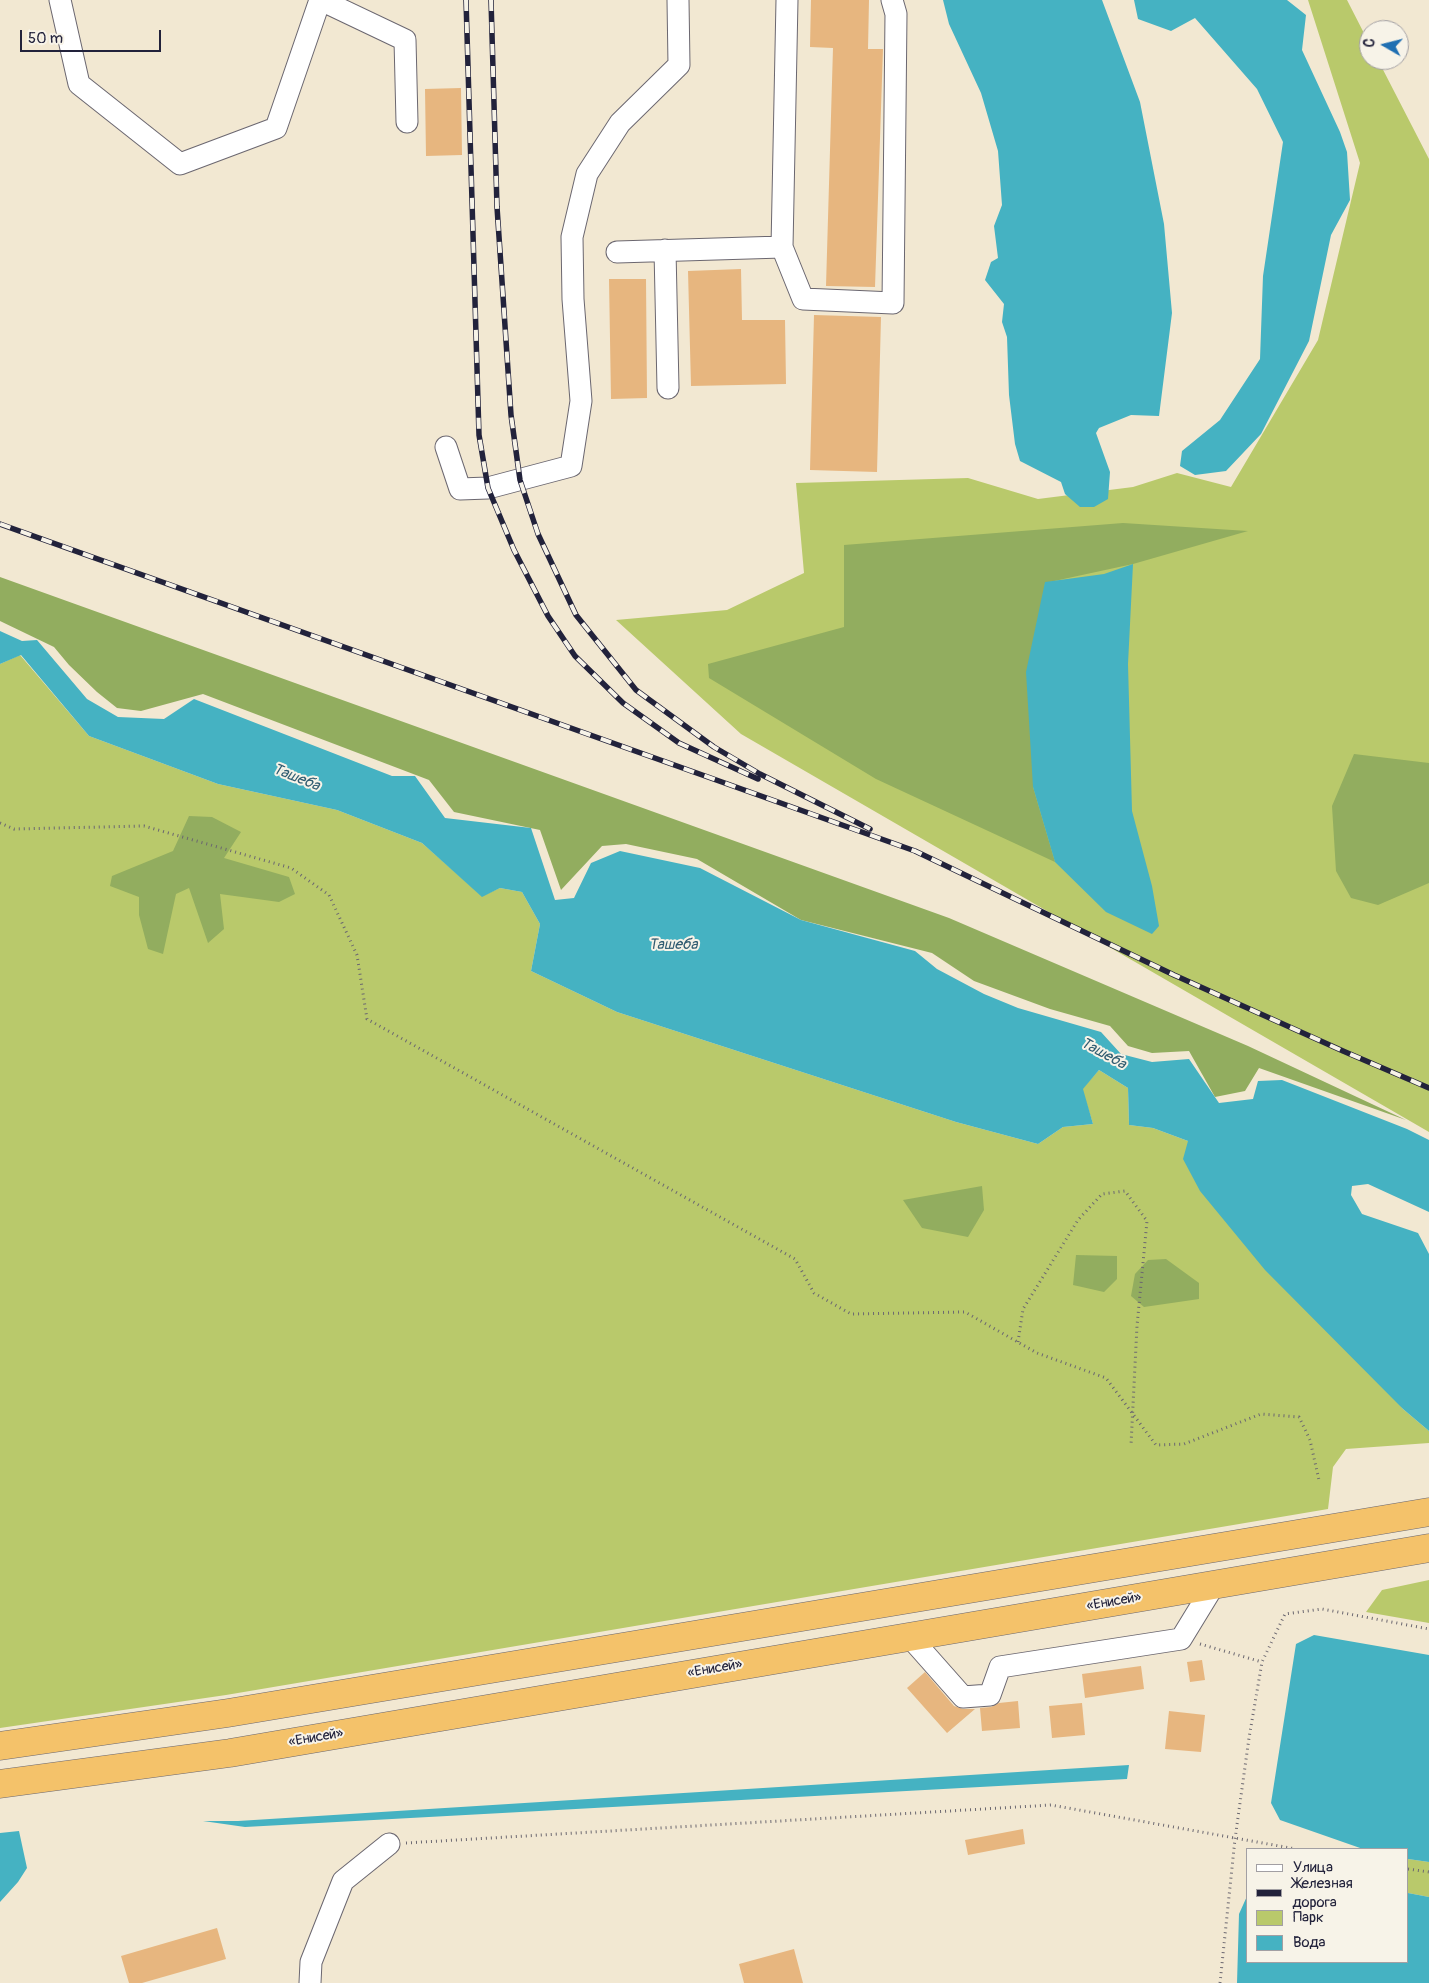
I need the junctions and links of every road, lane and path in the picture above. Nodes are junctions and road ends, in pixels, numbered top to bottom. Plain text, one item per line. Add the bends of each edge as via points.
1 (60, 0) edge
2 (320, 0) edge
3 (678, 0) edge
4 (787, 0) edge
5 (892, 0) edge
6 (407, 122) dead end
7 (782, 247) junction
8 (665, 250) junction
9 (617, 252) dead end
10 (668, 388) dead end
11 (446, 447) dead end
12 (0, 823) edge
13 (1018, 1342) junction
14 (1132, 1413) junction
15 (1131, 1445) dead end
16 (1319, 1480) dead end
17 (1429, 1512) edge
18 (1429, 1548) edge
19 (1214, 1585) junction
20 (1429, 1629) edge
21 (909, 1636) junction
22 (1181, 1639) junction
23 (1262, 1662) junction
24 (0, 1746) edge
25 (0, 1784) edge
26 (1235, 1839) junction
27 (389, 1844) joint
28 (1290, 1848) edge
29 (1409, 1869) edge
30 (1429, 1872) edge
31 (310, 1983) edge
32 (1220, 1983) edge

1 - 2 lane via 80,84 180,164 276,128
2 - 6 lane via 405,40
3 - 11 lane via 679,65 620,123 586,174 572,237 573,299 582,401 571,466 488,488 460,489
4 - 7 lane
5 - 7 lane via 896,14 894,303 803,299
7 - 8 lane
8 - 9 lane
8 - 10 lane
12 - 13 path via 14,829 144,826 291,868 329,895 357,955 367,1019 794,1259 814,1293 851,1314 965,1312
13 - 14 path via 1037,1353 1106,1378
13 - 14 path via 1023,1309 1078,1220 1102,1194 1125,1191 1147,1221
14 - 15 path
14 - 16 path via 1156,1445 1184,1444 1261,1414 1299,1417 1310,1440
17 - 24 highway via 228,1713
18 - 19 highway, «Енисей»
19 - 21 highway, «Енисей»
19 - 22 lane
20 - 23 path via 1322,1609 1285,1614
21 - 22 lane via 963,1697 990,1694 1000,1667
21 - 25 highway, «Енисей» via 230,1753
22 - 23 path
23 - 26 path
26 - 27 path via 1051,1805
26 - 28 path
26 - 32 path
27 - 31 lane via 343,1881 311,1962
29 - 30 path

